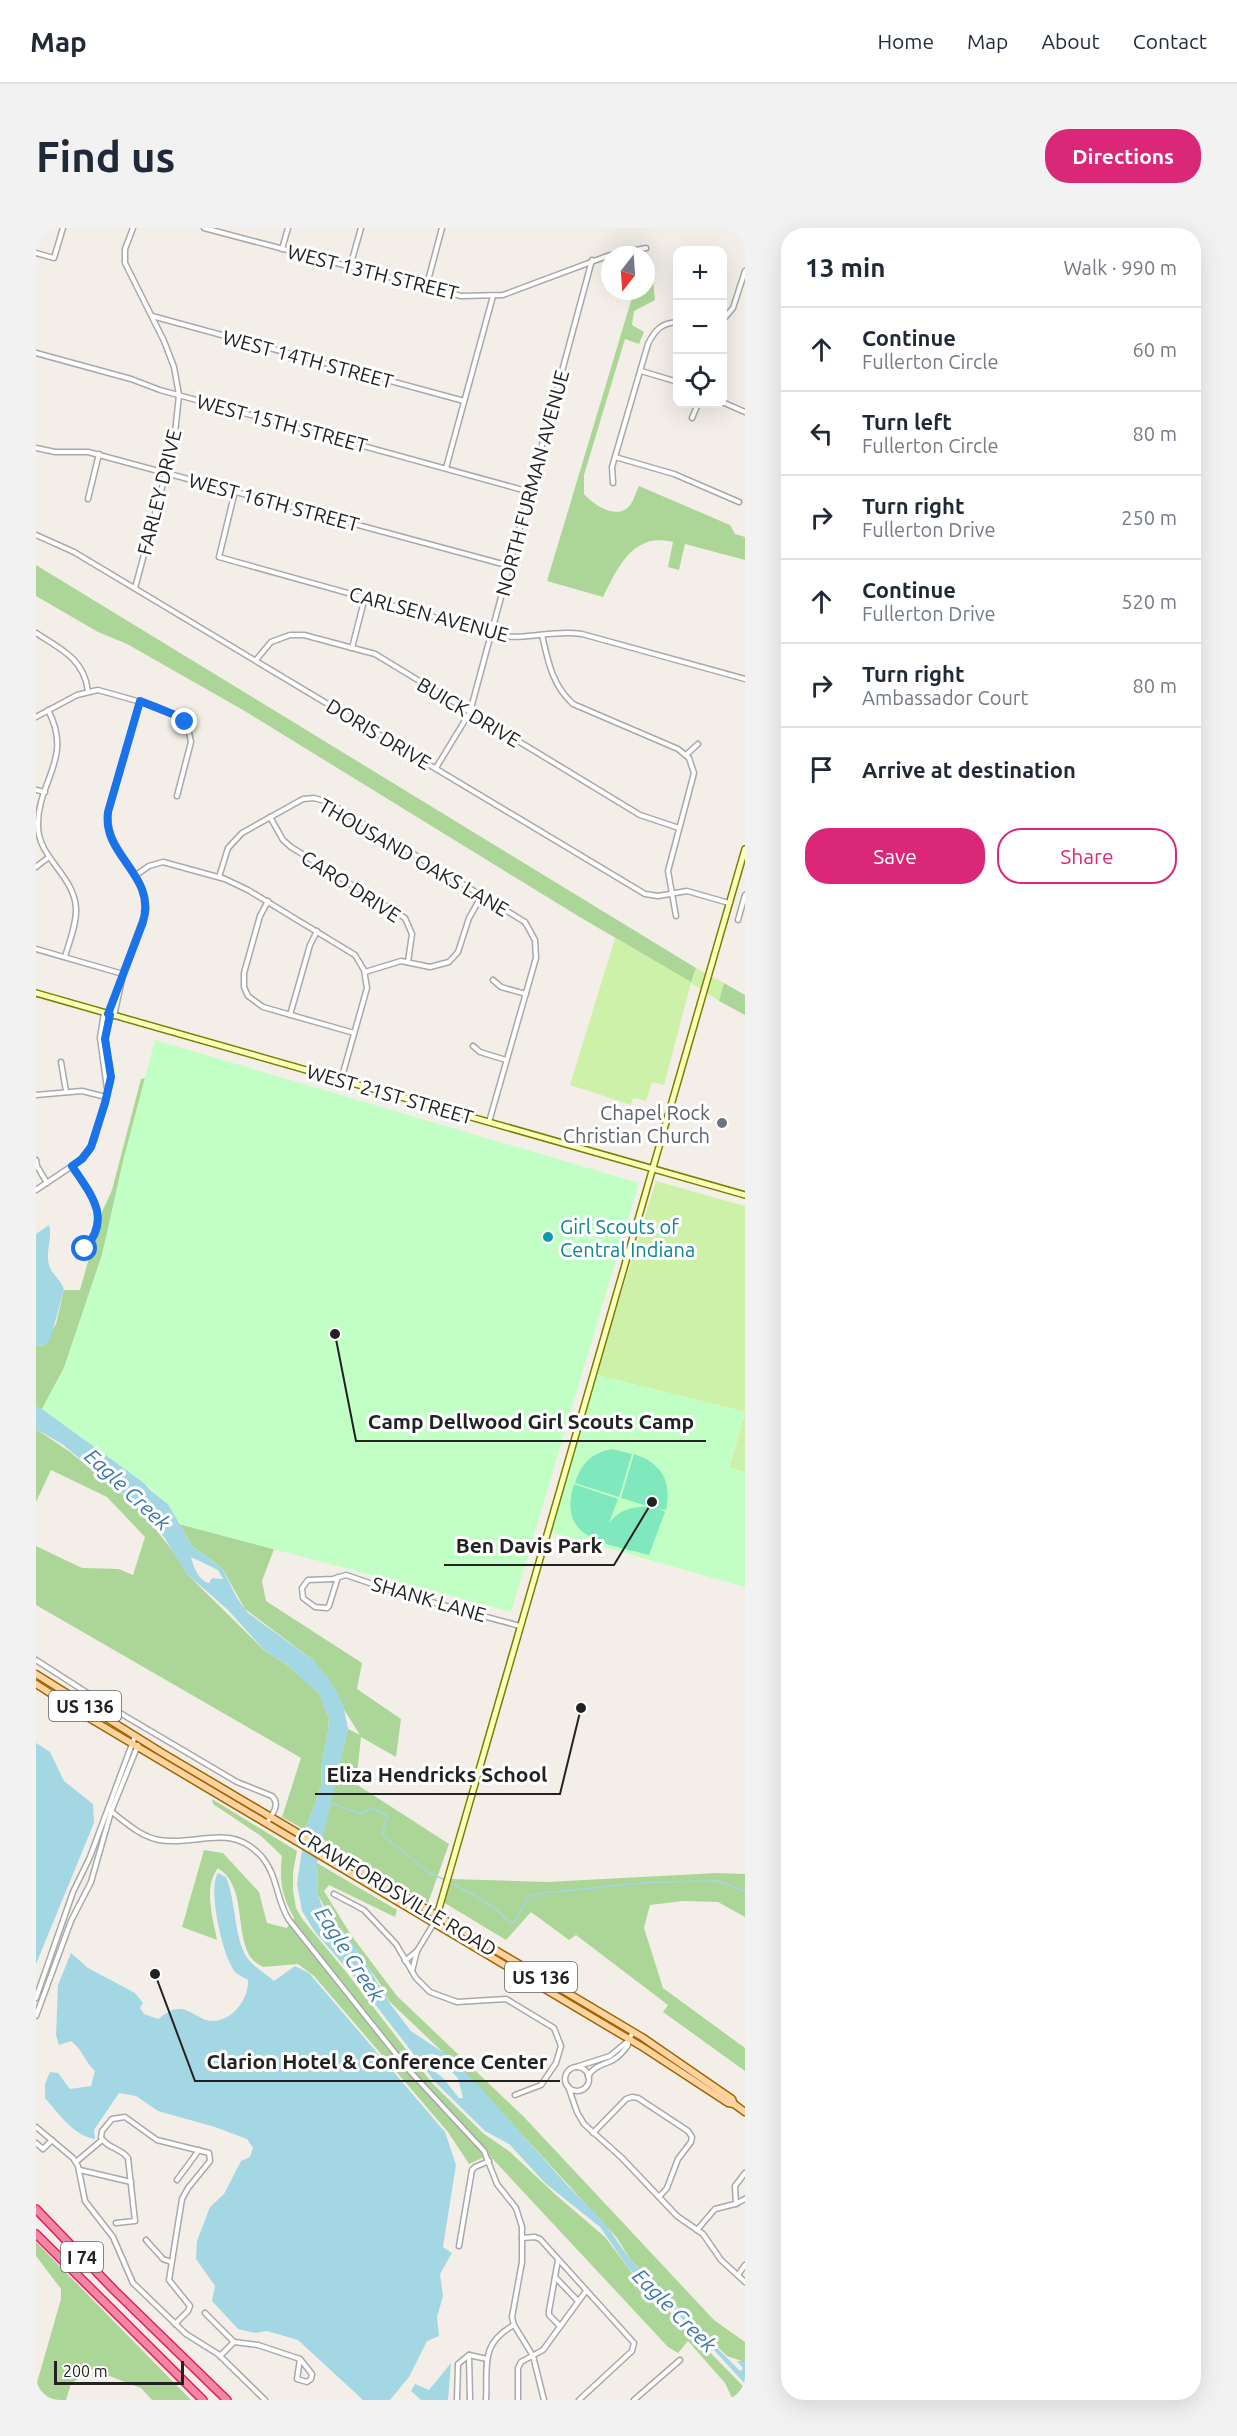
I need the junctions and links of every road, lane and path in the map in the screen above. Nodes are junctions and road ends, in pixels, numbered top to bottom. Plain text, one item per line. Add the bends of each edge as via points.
1 (63, 228) edge
2 (133, 228) edge
3 (204, 228) edge
4 (288, 228) edge
5 (360, 228) edge
6 (442, 228) edge
7 (282, 249) junction
8 (36, 253) edge
9 (601, 258) edge
10 (592, 260) junction
11 (350, 267) junction
12 (745, 271) edge
13 (426, 288) junction
14 (493, 296) junction
15 (152, 316) junction
16 (727, 316) edge
17 (673, 323) edge
18 (36, 353) edge
19 (640, 371) junction
20 (673, 381) edge
21 (178, 395) junction
22 (464, 401) junction
23 (727, 404) edge
24 (696, 408) edge
25 (745, 412) edge
26 (692, 418) dead end
27 (36, 448) edge
28 (99, 454) junction
29 (615, 457) junction
30 (446, 468) junction
31 (167, 472) junction
32 (613, 483) dead end
33 (235, 491) junction
34 (530, 492) junction
35 (88, 499) dead end
36 (739, 502) dead end
37 (36, 535) edge
38 (510, 566) junction
39 (135, 588) junction
40 (365, 597) junction
41 (492, 633) junction
42 (37, 635) edge
43 (542, 635) junction
44 (352, 648) junction
45 (256, 660) junction
46 (745, 679) edge
47 (88, 691) junction
48 (140, 701) junction
49 (48, 710) junction
50 (470, 712) junction
51 (36, 717) edge
52 (698, 744) dead end
53 (686, 755) junction
54 (436, 768) junction
55 (36, 790) edge
56 (45, 792) junction
57 (177, 796) dead end
58 (270, 817) junction
59 (679, 828) junction
60 (745, 852) edge
61 (49, 857) junction
62 (36, 867) edge
63 (136, 875) junction
64 (219, 877) junction
65 (671, 893) junction
66 (482, 895) junction
67 (745, 895) edge
68 (268, 902) junction
69 (729, 903) junction
70 (676, 916) dead end
71 (738, 920) dead end
72 (317, 931) junction
73 (36, 949) edge
74 (64, 957) junction
75 (408, 962) junction
76 (365, 972) junction
77 (123, 974) junction
78 (493, 980) dead end
79 (36, 993) edge
80 (526, 994) junction
81 (109, 1014) junction
82 (290, 1015) junction
83 (354, 1033) junction
84 (473, 1046) dead end
85 (506, 1060) junction
86 (62, 1062) dead end
87 (341, 1080) junction
88 (66, 1092) junction
89 (36, 1095) edge
90 (106, 1097) junction
91 (489, 1122) junction
92 (36, 1160) edge
93 (72, 1166) junction
94 (651, 1168) junction
95 (47, 1183) junction
96 (36, 1190) edge
97 (745, 1195) edge
98 (85, 1249) dead end
99 (338, 1577) junction
100 (520, 1626) junction
101 (36, 1660) edge
102 (36, 1674) edge
103 (36, 1684) edge
104 (138, 1738) junction
105 (135, 1745) junction
106 (110, 1810) junction
107 (271, 1817) junction
108 (267, 1823) junction
109 (334, 1894) dead end
110 (437, 1916) junction
111 (434, 1923) junction
112 (417, 1951) junction
113 (405, 1961) junction
114 (412, 1972) junction
115 (38, 1997) edge
116 (36, 2014) edge
117 (633, 2032) junction
118 (628, 2040) junction
119 (574, 2068) junction
120 (588, 2076) junction
121 (568, 2086) junction
122 (580, 2091) junction
123 (515, 2095) dead end
124 (574, 2102) junction
125 (734, 2104) junction
126 (745, 2112) edge
127 (36, 2127) edge
128 (593, 2133) junction
129 (101, 2138) junction
130 (52, 2140) junction
131 (36, 2143) edge
132 (199, 2150) junction
133 (489, 2161) junction
134 (76, 2162) junction
135 (80, 2170) junction
136 (745, 2173) edge
137 (177, 2180) dead end
138 (131, 2182) junction
139 (659, 2197) junction
140 (745, 2199) edge
141 (736, 2204) junction
142 (36, 2209) edge
143 (116, 2223) dead end
144 (697, 2230) junction
145 (36, 2234) edge
146 (522, 2238) junction
147 (146, 2240) dead end
148 (459, 2246) dead end
149 (558, 2259) junction
150 (171, 2262) junction
151 (745, 2265) edge
152 (738, 2275) junction
153 (555, 2277) junction
154 (745, 2282) edge
155 (586, 2291) junction
156 (578, 2301) junction
157 (205, 2313) dead end
158 (175, 2324) junction
159 (514, 2325) junction
160 (560, 2326) junction
161 (234, 2342) junction
162 (469, 2355) junction
163 (220, 2356) junction
164 (532, 2356) junction
165 (300, 2359) junction
166 (487, 2359) junction
167 (680, 2360) dead end
168 (204, 2400) edge
169 (227, 2400) edge
170 (265, 2400) edge
171 (457, 2400) edge
172 (470, 2400) edge
173 (486, 2400) edge
174 (518, 2400) edge
175 (544, 2400) edge
176 (579, 2400) edge
177 (634, 2400) edge

1 - 8 street via 54,258
2 - 15 street, FARLEY DRIVE via 125,249 125,263
3 - 7 street, WEST 13TH STREET
4 - 7 street
5 - 11 street
6 - 13 street
7 - 11 street, WEST 13TH STREET
9 - 10 street, WEST 13TH STREET
10 - 14 street, WEST 13TH STREET via 527,287
10 - 34 street, NORTH FURMAN AVENUE
11 - 13 street, WEST 13TH STREET
12 - 16 street
13 - 14 street, WEST 13TH STREET via 460,296
14 - 22 street
15 - 21 street, FARLEY DRIVE via 173,364
15 - 22 street, WEST 14TH STREET
17 - 19 street via 663,324 654,332
18 - 21 street, WEST 15TH STREET
19 - 20 street
19 - 29 street
21 - 30 street, WEST 15TH STREET
21 - 31 street, FARLEY DRIVE
22 - 30 street
23 - 25 street
24 - 26 street
27 - 28 street, WEST 16TH STREET
28 - 31 street, WEST 16TH STREET
28 - 35 street
29 - 32 street
29 - 36 street via 674,474
30 - 34 street, WEST 15TH STREET
31 - 33 street, WEST 16TH STREET
31 - 39 street, FARLEY DRIVE
33 - 38 street, WEST 16TH STREET
33 - 40 street, CARLSEN AVENUE via 219,557
34 - 38 street, NORTH FURMAN AVENUE
37 - 39 street, DORIS DRIVE
38 - 41 street, NORTH FURMAN AVENUE
39 - 45 street, DORIS DRIVE
40 - 41 street, CARLSEN AVENUE
40 - 44 street
41 - 43 street, CARLSEN AVENUE via 517,638
41 - 50 street, NORTH FURMAN AVENUE
42 - 47 street via 78,662
43 - 46 street, CARLSEN AVENUE via 585,635
43 - 53 street via 552,677 573,704
44 - 45 street, BUICK DRIVE via 290,635 271,642
44 - 50 street, BUICK DRIVE via 381,657
45 - 54 street, DORIS DRIVE
47 - 48 street via 104,691
47 - 49 street
48 - 57 street via 175,715 189,730 191,746
48 - 63 street via 107,820 114,846
49 - 51 street
49 - 56 street via 58,741
50 - 54 street, NORTH FURMAN AVENUE
50 - 59 street, BUICK DRIVE via 640,815
52 - 53 street
53 - 59 street via 694,778
54 - 65 street, DORIS DRIVE via 645,894
55 - 56 street
56 - 61 street via 38,826
58 - 64 street, THOUSAND OAKS LANE via 233,841
58 - 66 street, THOUSAND OAKS LANE via 303,799 324,800
58 - 75 street, CARO DRIVE via 291,847 405,918 412,934
59 - 65 street via 668,871
60 - 69 main road
61 - 62 street
61 - 74 street via 75,900 75,920
63 - 64 street via 163,862
63 - 77 street via 145,895 145,915
64 - 68 street
65 - 69 street, DORIS DRIVE via 687,891
65 - 70 street
66 - 75 street via 451,961 430,967
66 - 80 street, THOUSAND OAKS LANE via 521,919 532,931 537,954
67 - 71 street
68 - 72 street
68 - 82 street via 244,971 244,987 257,1004
69 - 94 main road
72 - 76 street via 355,955
72 - 82 street
73 - 74 street
74 - 77 street
75 - 76 street
76 - 83 street via 366,990
77 - 81 street
78 - 80 street via 501,987
79 - 81 main road, WEST 21ST STREET
80 - 85 street
81 - 87 main road, WEST 21ST STREET
81 - 90 street via 105,1033 111,1077
82 - 83 street
83 - 87 street
84 - 85 street
85 - 91 street
86 - 88 street
87 - 91 main road, WEST 21ST STREET
88 - 89 street
88 - 90 street via 84,1091
90 - 93 street via 92,1145
91 - 94 main road, WEST 21ST STREET
92 - 95 street
93 - 95 street
93 - 98 street via 98,1213 92,1241
94 - 97 main road, WEST 21ST STREET
94 - 100 main road
95 - 96 street
99 - 99 street, SHANK LANE via 308,1580 302,1588 303,1598 315,1607 327,1608
99 - 100 street, SHANK LANE via 360,1579
100 - 110 main road
101 - 107 street via 237,1782 271,1795 276,1804
102 - 104 main road, CRAWFORDSVILLE ROAD / US 136
103 - 105 main road, CRAWFORDSVILLE ROAD / US 136
104 - 105 street
104 - 107 main road, CRAWFORDSVILLE ROAD / US 136
105 - 106 street
105 - 108 main road, CRAWFORDSVILLE ROAD / US 136
106 - 115 street via 73,1892
106 - 115 street via 91,1882 70,1920
106 - 133 street via 155,1839 222,1836 243,1842 258,1852 271,1870 289,1920 407,2068
107 - 108 street
107 - 110 main road, CRAWFORDSVILLE ROAD / US 136
108 - 111 main road, CRAWFORDSVILLE ROAD / US 136
109 - 113 street via 364,1910 396,1944
110 - 111 main road
110 - 117 main road, CRAWFORDSVILLE ROAD / US 136
111 - 112 street
111 - 118 main road, CRAWFORDSVILLE ROAD / US 136
112 - 113 street
112 - 114 street
113 - 114 street
114 - 123 street via 427,1990 441,1998 461,2002 506,1999 554,2028 561,2046 556,2063 541,2085
115 - 116 street
117 - 118 street
117 - 125 main road, CRAWFORDSVILLE ROAD / US 136 via 714,2085
118 - 119 street via 610,2056
118 - 120 street via 619,2056 596,2067
118 - 125 main road, CRAWFORDSVILLE ROAD / US 136
119 - 120 street via 582,2069
119 - 121 street via 566,2076
120 - 122 street
121 - 122 street
121 - 124 street
122 - 124 street
124 - 128 street via 580,2119
125 - 126 main road, CRAWFORDSVILLE ROAD / US 136
127 - 130 street
128 - 139 street
128 - 139 street via 629,2097 637,2097 687,2130 692,2139
129 - 132 street via 108,2121 119,2116 157,2140
129 - 134 street
129 - 138 street via 126,2154
130 - 131 street via 43,2150
130 - 134 street
132 - 137 street
132 - 150 street via 208,2152 210,2161 182,2199
133 - 146 street via 497,2184 518,2212
133 - 148 street via 473,2169
134 - 135 street
135 - 138 street
135 - 158 street via 85,2201 113,2237 130,2279
136 - 141 street via 735,2186
138 - 143 street via 135,2221
139 - 144 street
140 - 141 street
141 - 144 street via 715,2208
142 - 169 highway, I 74
144 - 152 street
145 - 168 highway, I 74
146 - 149 street via 539,2238
146 - 159 street
147 - 150 street via 163,2259
149 - 153 street
149 - 155 street
150 - 158 street via 170,2284 190,2306
151 - 152 street
152 - 154 street
153 - 156 street
153 - 160 street via 549,2315
155 - 156 street
155 - 176 street via 634,2346
156 - 160 street
157 - 161 street
158 - 163 street
159 - 164 street
159 - 166 street via 495,2340
160 - 164 street via 543,2350
161 - 163 street
161 - 165 street via 258,2344
162 - 166 street
162 - 171 street via 458,2364
162 - 172 street
163 - 170 street
164 - 174 street via 520,2364
164 - 175 street
165 - 165 street via 297,2379 307,2382 312,2374
166 - 173 street
167 - 177 street

